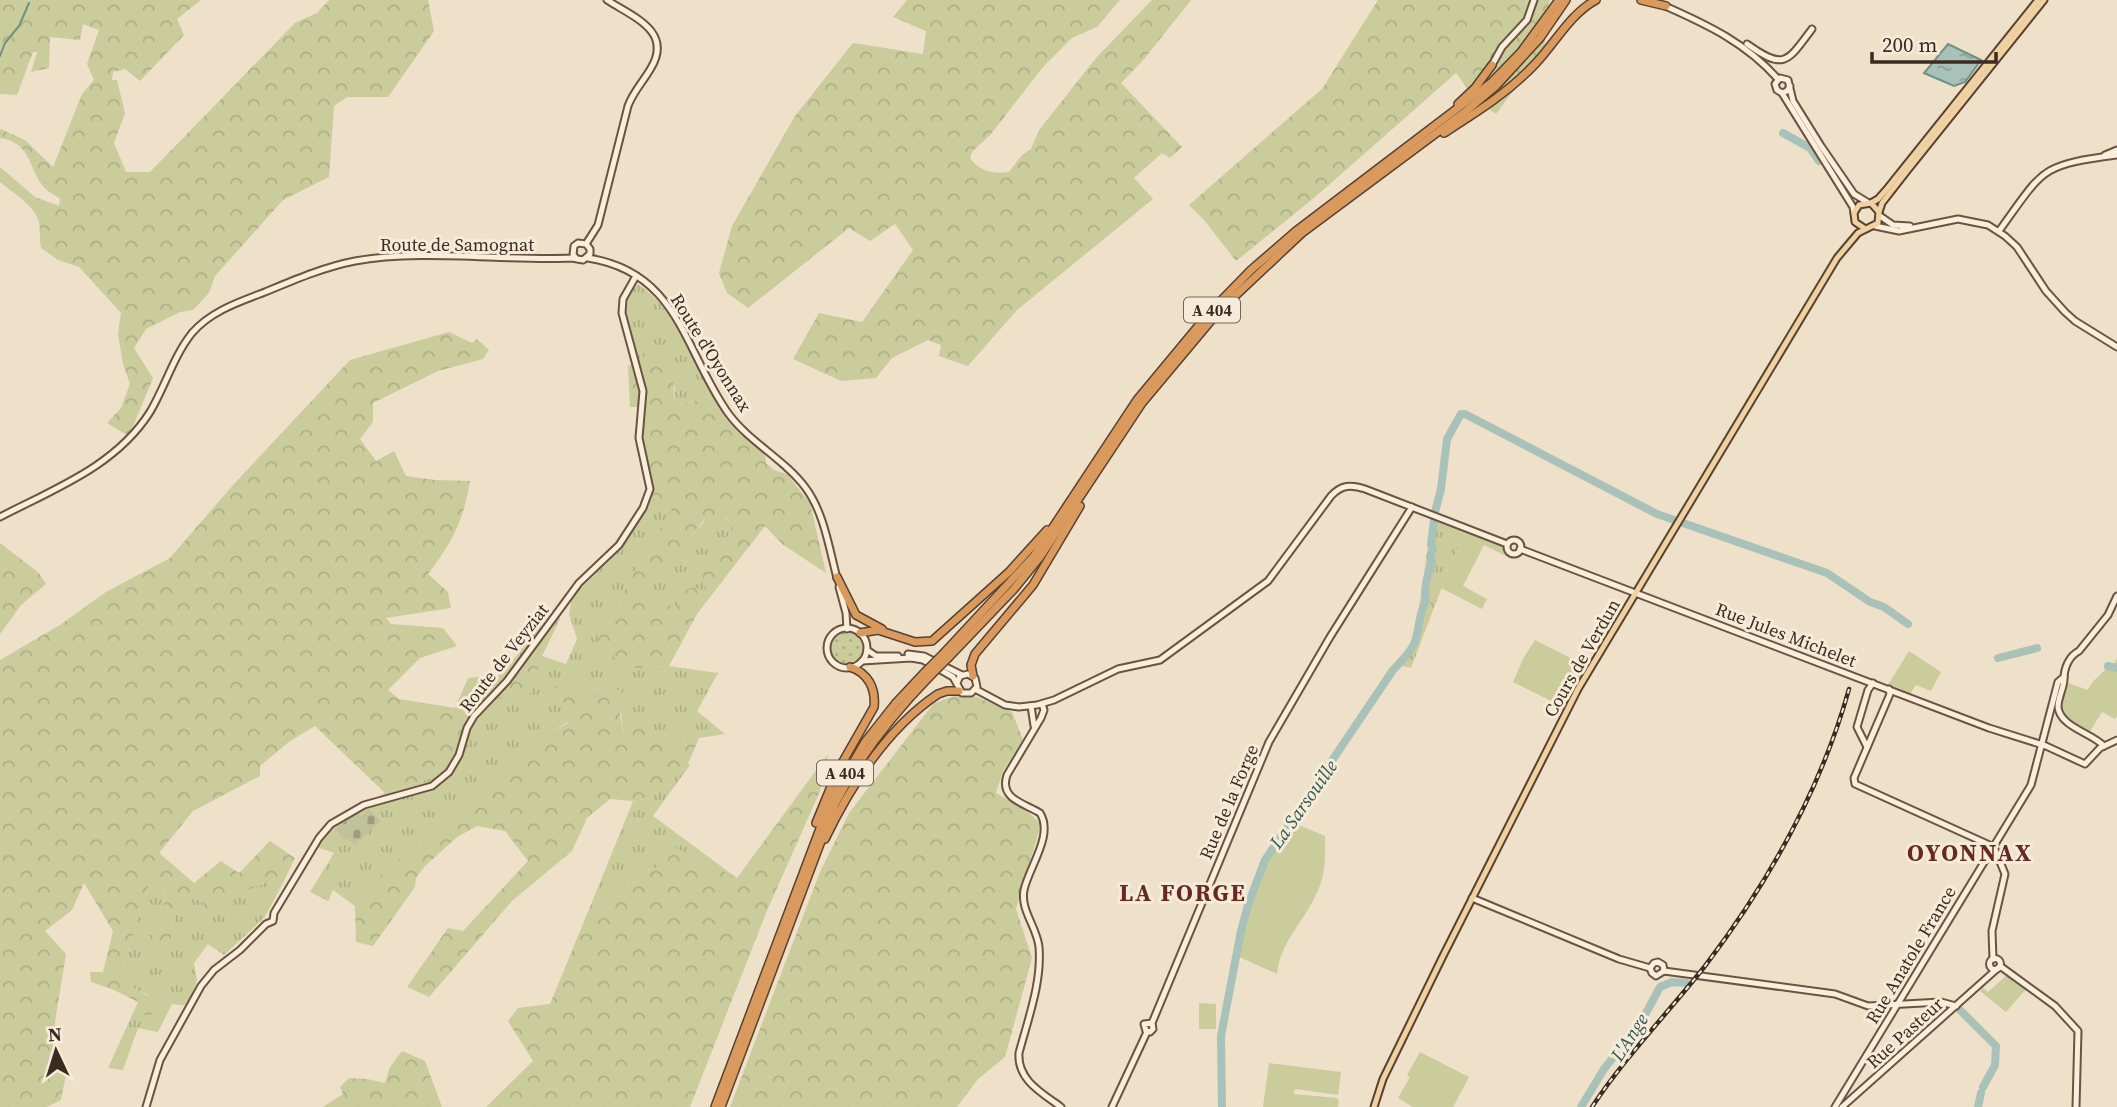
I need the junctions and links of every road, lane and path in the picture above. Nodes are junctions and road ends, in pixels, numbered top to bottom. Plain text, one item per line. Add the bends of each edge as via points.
1 (607, 0) edge
2 (1534, 0) edge
3 (1559, 0) edge
4 (1566, 0) edge
5 (1596, 0) edge
6 (1641, 0) edge
7 (1651, 0) edge
8 (2038, 0) edge
9 (2044, 0) edge
10 (1666, 6) junction
11 (2032, 7) junction
12 (1704, 23) junction
13 (2022, 27) junction
14 (1812, 29) dead end
15 (1492, 65) joint
16 (1778, 79) junction
17 (1790, 86) junction
18 (1782, 93) junction
19 (2117, 150) edge
20 (2117, 155) edge
21 (2102, 156) junction
22 (1397, 158) junction
23 (1869, 203) junction
24 (1854, 213) junction
25 (1880, 214) junction
26 (1855, 222) junction
27 (1875, 226) junction
28 (1916, 226) junction
29 (1864, 228) junction
30 (1999, 231) junction
31 (1849, 242) junction
32 (588, 246) junction
33 (573, 249) junction
34 (553, 258) junction
35 (588, 258) junction
36 (577, 259) junction
37 (609, 263) junction
38 (636, 276) junction
39 (2116, 346) edge
40 (1115, 441) junction
41 (1069, 503) junction
42 (1412, 507) junction
43 (0, 517) edge
44 (836, 577) junction
45 (1636, 593) junction
46 (2117, 596) edge
47 (847, 629) junction
48 (860, 633) junction
49 (895, 636) junction
50 (867, 650) junction
51 (946, 655) junction
52 (862, 661) junction
53 (850, 667) junction
54 (928, 674) junction
55 (962, 675) junction
56 (973, 676) junction
57 (2064, 677) junction
58 (957, 682) junction
59 (1873, 683) junction
60 (975, 689) junction
61 (1889, 689) junction
62 (959, 691) junction
63 (1042, 704) junction
64 (1031, 706) junction
65 (1034, 729) junction
66 (2117, 740) edge
67 (2042, 746) junction
68 (2104, 746) junction
69 (1867, 747) junction
70 (1994, 847) junction
71 (807, 877) junction
72 (795, 891) junction
73 (1472, 898) junction
74 (1991, 961) junction
75 (1999, 967) junction
76 (1986, 979) junction
77 (1898, 1005) junction
78 (1956, 1006) junction
79 (146, 1107) edge
80 (715, 1107) edge
81 (721, 1107) edge
82 (1061, 1107) edge
83 (1112, 1107) edge
84 (1374, 1107) edge
85 (1835, 1107) edge
86 (1842, 1107) edge
87 (2076, 1107) edge

1 - 32 main road via 649,29 658,48 624,117 598,225
2 - 15 main road via 1527,20
3 - 22 highway, A 404 via 1492,82
4 - 22 highway, A 404 via 1540,38 1496,86
5 - 22 highway via 1579,12 1535,64 1500,96
6 - 10 highway
7 - 10 main road
8 - 11 main road
9 - 13 main road
10 - 12 main road
11 - 13 main road
11 - 23 main road via 1878,199
12 - 14 main road via 1776,61 1793,55
12 - 16 main road via 1742,45
13 - 25 main road via 1882,203
15 - 22 highway via 1468,95
16 - 17 main road via 1786,78
16 - 18 main road via 1775,86
17 - 18 main road
17 - 23 main road via 1798,109 1833,165 1854,194
18 - 24 main road via 1836,176
19 - 21 main road
20 - 21 main road
21 - 30 main road via 2045,172
22 - 40 highway, A 404 via 1244,285 1182,353
22 - 41 highway, A 404 via 1296,231 1210,312 1137,400
23 - 24 main road via 1859,205
23 - 25 main road
24 - 26 main road
25 - 27 main road
25 - 28 main road via 1893,225
26 - 29 main road
26 - 31 main road, Cours de Verdun
27 - 28 main road via 1899,231
27 - 29 main road
28 - 30 main road via 1974,221
29 - 31 main road, Cours de Verdun
30 - 39 main road via 2017,247 2058,305
31 - 45 main road, Cours de Verdun
32 - 33 main road via 579,243
32 - 35 main road
32 - 37 main road
33 - 34 main road, Route de Samognat
33 - 36 main road
34 - 36 main road, Route de Samognat
34 - 43 main road, Route de Samognat via 370,259 325,269 223,308 193,333 151,411 130,439 95,466
35 - 36 main road
35 - 37 main road
37 - 38 main road
38 - 44 main road, Route d'Oyonnax via 678,319 731,416 808,491
38 - 79 main road, Route de Veyziat via 623,299 622,313 643,391 639,438 650,489 646,502 619,545 579,583 507,681 474,716 449,772 426,789 364,805 322,834 273,921 201,986 160,1060
40 - 51 highway, A 404 via 1040,557
40 - 56 highway via 1033,585 973,658
41 - 49 highway via 1009,572 939,637 922,643
41 - 51 highway, A 404 via 1026,565
42 - 45 main road, Rue Jules Michelet via 1507,544 1510,553 1520,549
42 - 63 main road via 1358,486 1341,487 1268,581 1171,653 1156,662 1118,669
42 - 83 main road, Rue de la Forge via 1261,758 1152,1023 1144,1024 1147,1032
44 - 47 main road, Route d'Oyonnax
44 - 49 highway via 856,615
45 - 59 main road, Rue Jules Michelet
45 - 73 main road, Cours de Verdun via 1569,705
46 - 57 main road, Rue Anatole France via 2108,615 2071,658
47 - 48 main road
47 - 53 main road via 832,635 827,648 835,664
48 - 49 highway via 878,630
48 - 50 main road
50 - 52 main road
50 - 55 main road via 882,657 924,656
51 - 54 highway, A 404, bridge
52 - 53 main road
52 - 58 main road via 920,659
53 - 72 highway via 870,682 874,707 830,787
54 - 71 highway, A 404 via 852,773
54 - 72 highway, A 404 via 874,729 851,762 821,822
55 - 56 main road
55 - 58 main road
56 - 60 main road
57 - 67 main road, Rue Anatole France via 2058,682
57 - 68 main road via 2058,705 2063,717
58 - 62 main road
59 - 61 main road, Rue Jules Michelet
59 - 69 main road via 1857,727
60 - 62 main road via 968,694
60 - 64 main road via 1005,705
61 - 67 main road, Rue Jules Michelet
61 - 69 main road
62 - 71 highway via 933,697 880,750 849,793
63 - 64 main road
63 - 65 main road
64 - 65 main road
65 - 82 main road via 1004,783 1010,797 1040,813 1045,829 1023,894 1038,942 1039,967 1019,1064 1024,1077
66 - 68 main road
67 - 68 main road, Rue Jules Michelet via 2085,764
67 - 70 main road, Rue Anatole France via 2031,785
69 - 70 main road via 1854,782 1857,786
70 - 74 main road via 2005,874 1992,930
70 - 77 main road, Rue Anatole France
71 - 81 highway, A 404
72 - 80 highway, A 404
73 - 77 main road via 1650,968 1658,962 1664,971 1835,994 1868,1006
73 - 84 main road, Cours de Verdun via 1383,1079
74 - 75 main road via 1999,960
74 - 76 main road
75 - 76 main road, Rue Pasteur
75 - 87 main road via 2055,1006 2078,1031
76 - 78 main road, Rue Pasteur
77 - 78 main road via 1941,1002
77 - 85 main road, Rue Anatole France
78 - 86 main road, Rue Pasteur

